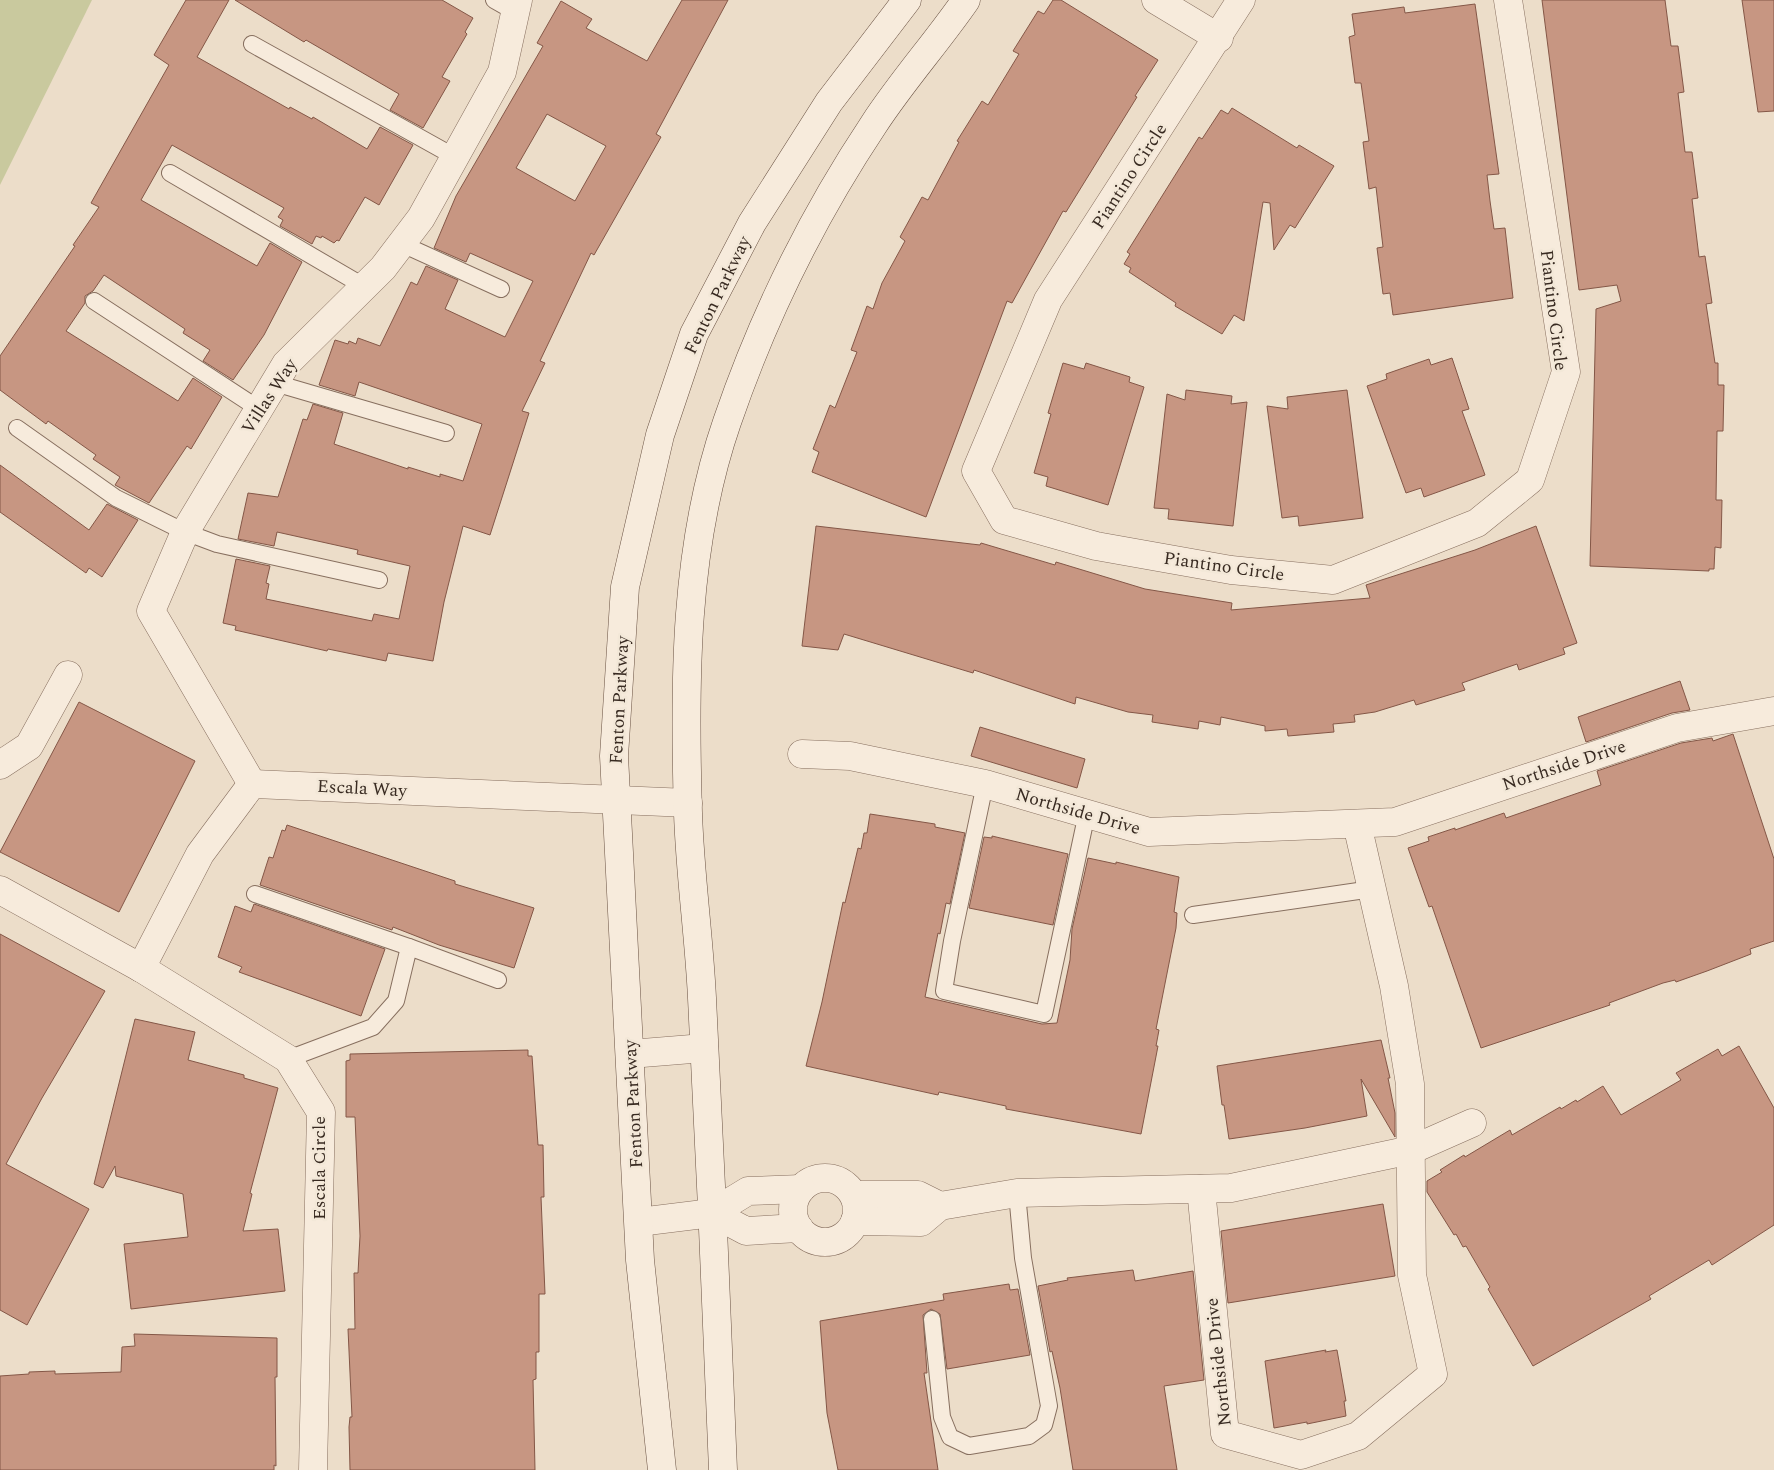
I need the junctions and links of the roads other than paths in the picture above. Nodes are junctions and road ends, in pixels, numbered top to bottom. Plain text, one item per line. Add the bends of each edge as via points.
1 (907, 0) edge
2 (966, 0) edge
3 (1156, 0) edge
4 (1241, 0) edge
5 (1508, 0) edge
6 (509, 4) edge
7 (1219, 38) junction
8 (252, 44) dead end
9 (455, 157) junction
10 (170, 173) dead end
11 (402, 244) junction
12 (365, 287) junction
13 (501, 288) dead end
14 (94, 301) dead end
15 (275, 383) junction
16 (260, 409) junction
17 (17, 428) dead end
18 (446, 433) dead end
19 (185, 532) junction
20 (379, 580) dead end
21 (68, 675) dead end
22 (1774, 711) edge
23 (802, 754) dead end
24 (0, 765) edge
25 (252, 784) junction
26 (985, 784) junction
27 (617, 800) junction
28 (688, 803) junction
29 (1087, 813) junction
30 (1357, 824) junction
31 (1372, 889) junction
32 (0, 890) edge
33 (255, 894) dead end
34 (1193, 915) dead end
35 (408, 947) junction
36 (141, 968) junction
37 (498, 980) dead end
38 (704, 1048) junction
39 (630, 1054) junction
40 (288, 1059) junction
41 (1472, 1123) dead end
42 (1411, 1150) junction
43 (801, 1189) junction
44 (1201, 1189) junction
45 (1017, 1193) junction
46 (855, 1208) junction
47 (712, 1213) junction
48 (639, 1222) junction
49 (799, 1228) junction
50 (932, 1319) dead end
51 (312, 1470) edge
52 (662, 1470) edge
53 (723, 1470) edge

1 - 27 street, Fenton Parkway via 829,102 757,214 694,334 660,435 625,588 614,756
2 - 28 street via 875,122 821,208 774,302 726,424 704,503 694,588 686,692
3 - 7 street
4 - 7 street, Piantino Circle
5 - 7 street, Piantino Circle via 1566,372 1530,480 1477,524 1333,580 1231,570 1096,546 1004,520 976,471 1048,300
6 - 9 street, Villas Way via 502,72
8 - 9 lane
9 - 11 street, Villas Way via 422,218
10 - 12 lane
11 - 12 street, Villas Way
11 - 13 lane
12 - 15 street, Villas Way via 286,364
14 - 16 lane
15 - 16 street, Villas Way
15 - 18 lane
16 - 19 street, Villas Way
17 - 19 lane via 116,498
19 - 20 lane via 217,544
19 - 25 street, Villas Way via 151,611
21 - 24 street via 29,746
22 - 30 street, Northside Drive via 1677,728 1395,822
23 - 26 street, Northside Drive via 850,756
25 - 27 street, Escala Way
25 - 36 street via 200,854
26 - 29 street, Northside Drive
26 - 29 lane via 944,991 1044,1014
27 - 28 street, Escala Way
27 - 39 street, Fenton Parkway
28 - 38 street
29 - 30 street, Northside Drive via 1149,832
30 - 31 street, Northside Drive
31 - 34 lane
31 - 42 street, Northside Drive via 1394,986 1410,1084
32 - 36 street, Escala Circle
33 - 35 lane
35 - 37 lane
35 - 40 lane via 396,1001 373,1027
36 - 40 street, Escala Circle
38 - 39 street
38 - 47 street
39 - 48 street, Fenton Parkway
40 - 51 street, Escala Circle via 321,1112
41 - 42 street
42 - 44 street via 1231,1188
42 - 44 street, Northside Drive via 1412,1275 1433,1374 1358,1436 1301,1455 1225,1434
43 - 46 street via 808,1182 828,1178 848,1186
43 - 47 street via 748,1191
43 - 49 street via 793,1208
44 - 45 street
45 - 46 street via 940,1206 918,1195
45 - 50 lane via 1023,1258 1049,1406 1044,1425 1029,1436 969,1446 950,1437 942,1417
46 - 49 street via 846,1234 826,1242 816,1241
47 - 48 street
47 - 49 street via 746,1231
47 - 53 street
48 - 52 street, Fenton Parkway via 640,1260

